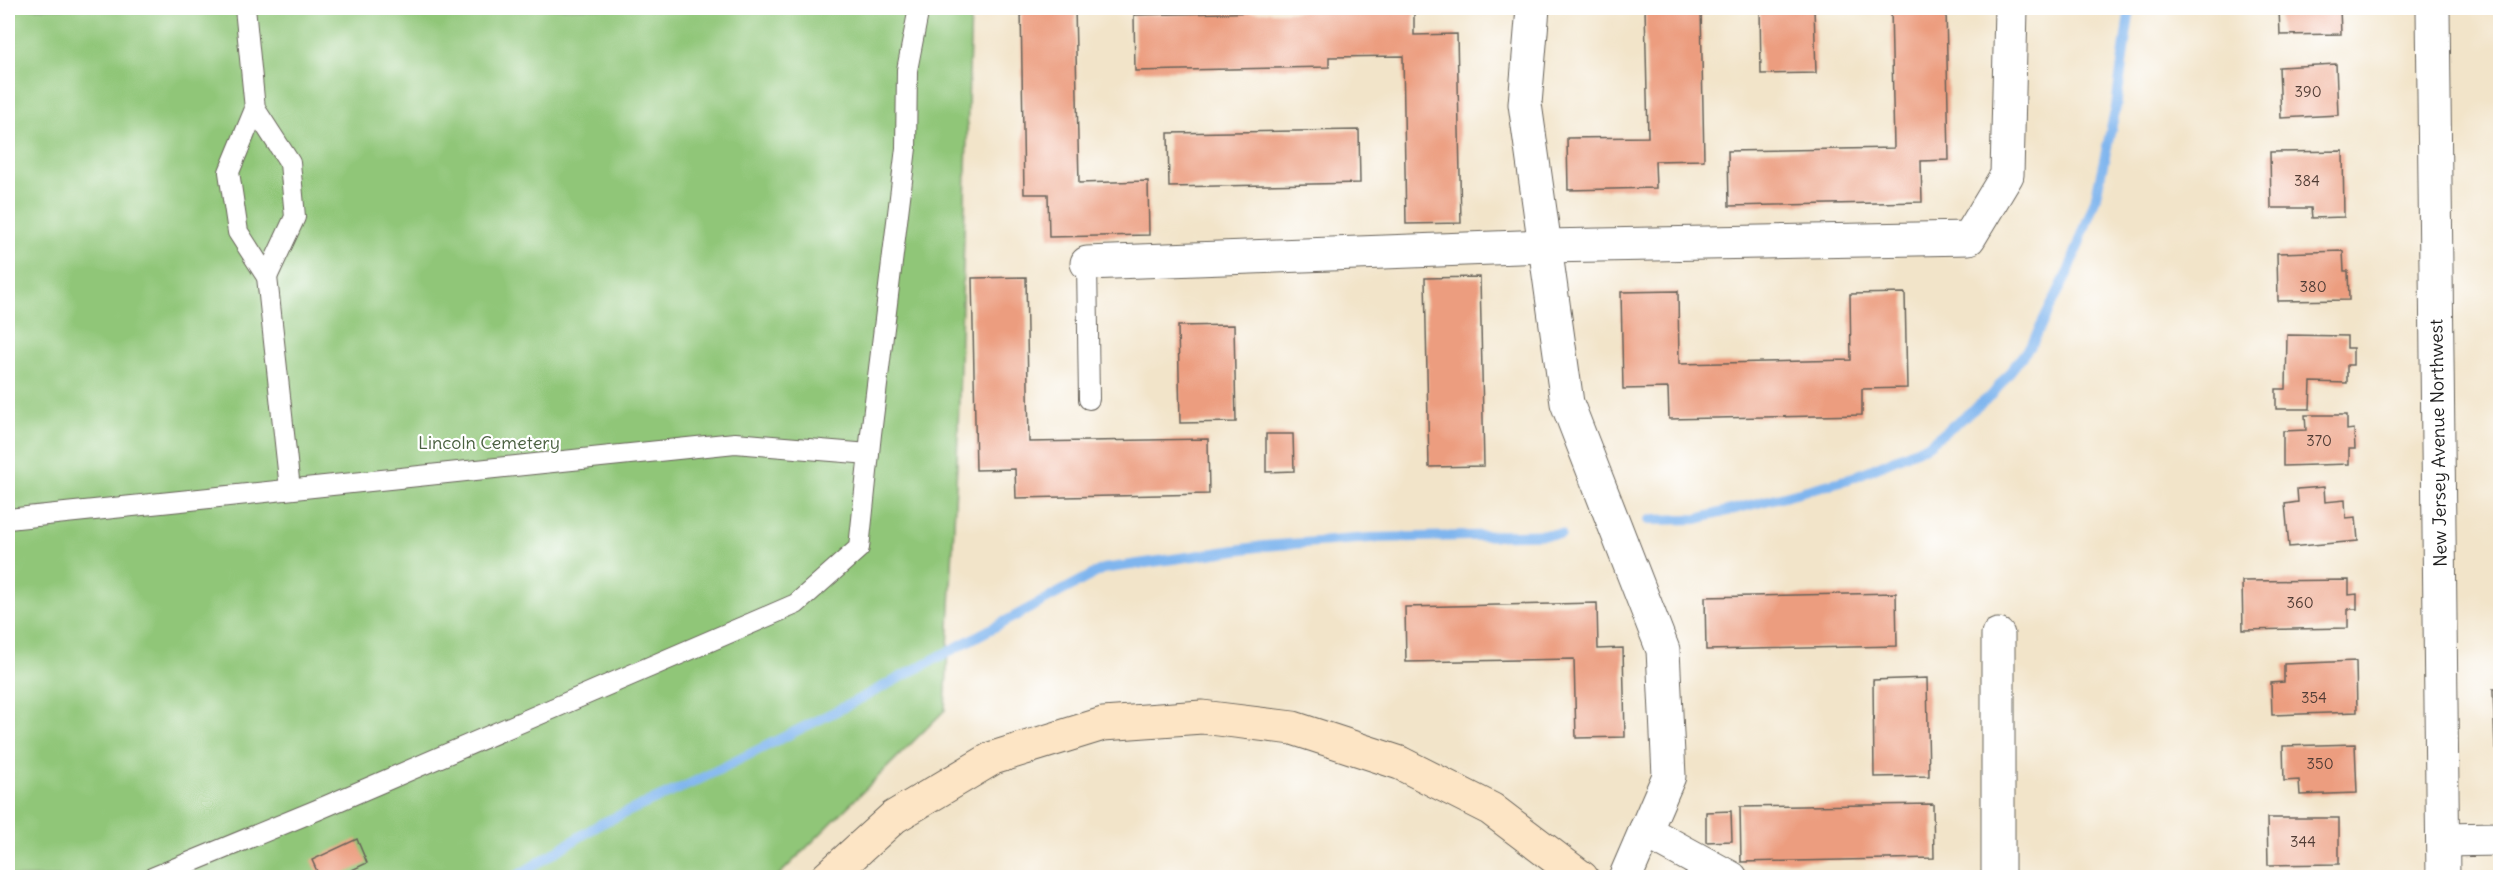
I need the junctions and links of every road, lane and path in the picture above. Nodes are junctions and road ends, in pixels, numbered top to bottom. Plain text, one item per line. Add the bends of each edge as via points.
1 (245, 8) edge
2 (920, 8) edge
3 (1533, 8) edge
4 (2011, 8) edge
5 (2433, 8) edge
6 (255, 109) junction
7 (1545, 246) junction
8 (1087, 263) joint
9 (267, 277) junction
10 (1089, 399) dead end
11 (869, 454) junction
12 (290, 489) junction
13 (8, 519) edge
14 (1998, 635) dead end
15 (1645, 831) junction
16 (2500, 839) edge
17 (2443, 840) junction
18 (152, 878) edge
19 (827, 878) edge
20 (1582, 878) edge
21 (1625, 878) edge
22 (1731, 878) edge
23 (1998, 878) edge
24 (2443, 878) edge

1 - 6 lane
2 - 11 lane via 907,70 906,148
3 - 7 street via 1525,104
4 - 7 street via 2007,176 1970,237
5 - 17 street, New Jersey Avenue Northwest
6 - 9 lane via 229,172 238,232
6 - 9 lane via 290,163 296,217
7 - 8 street
7 - 15 street via 1567,403 1663,651 1669,776
8 - 10 lane
9 - 12 lane
11 - 12 lane via 735,443
11 - 18 lane via 860,548 796,604
12 - 13 lane
14 - 23 street
15 - 21 street
15 - 22 street
16 - 17 street
17 - 24 street, New Jersey Avenue Northwest
19 - 20 main road via 894,818 993,758 1103,724 1202,717 1293,728 1400,763 1491,809

